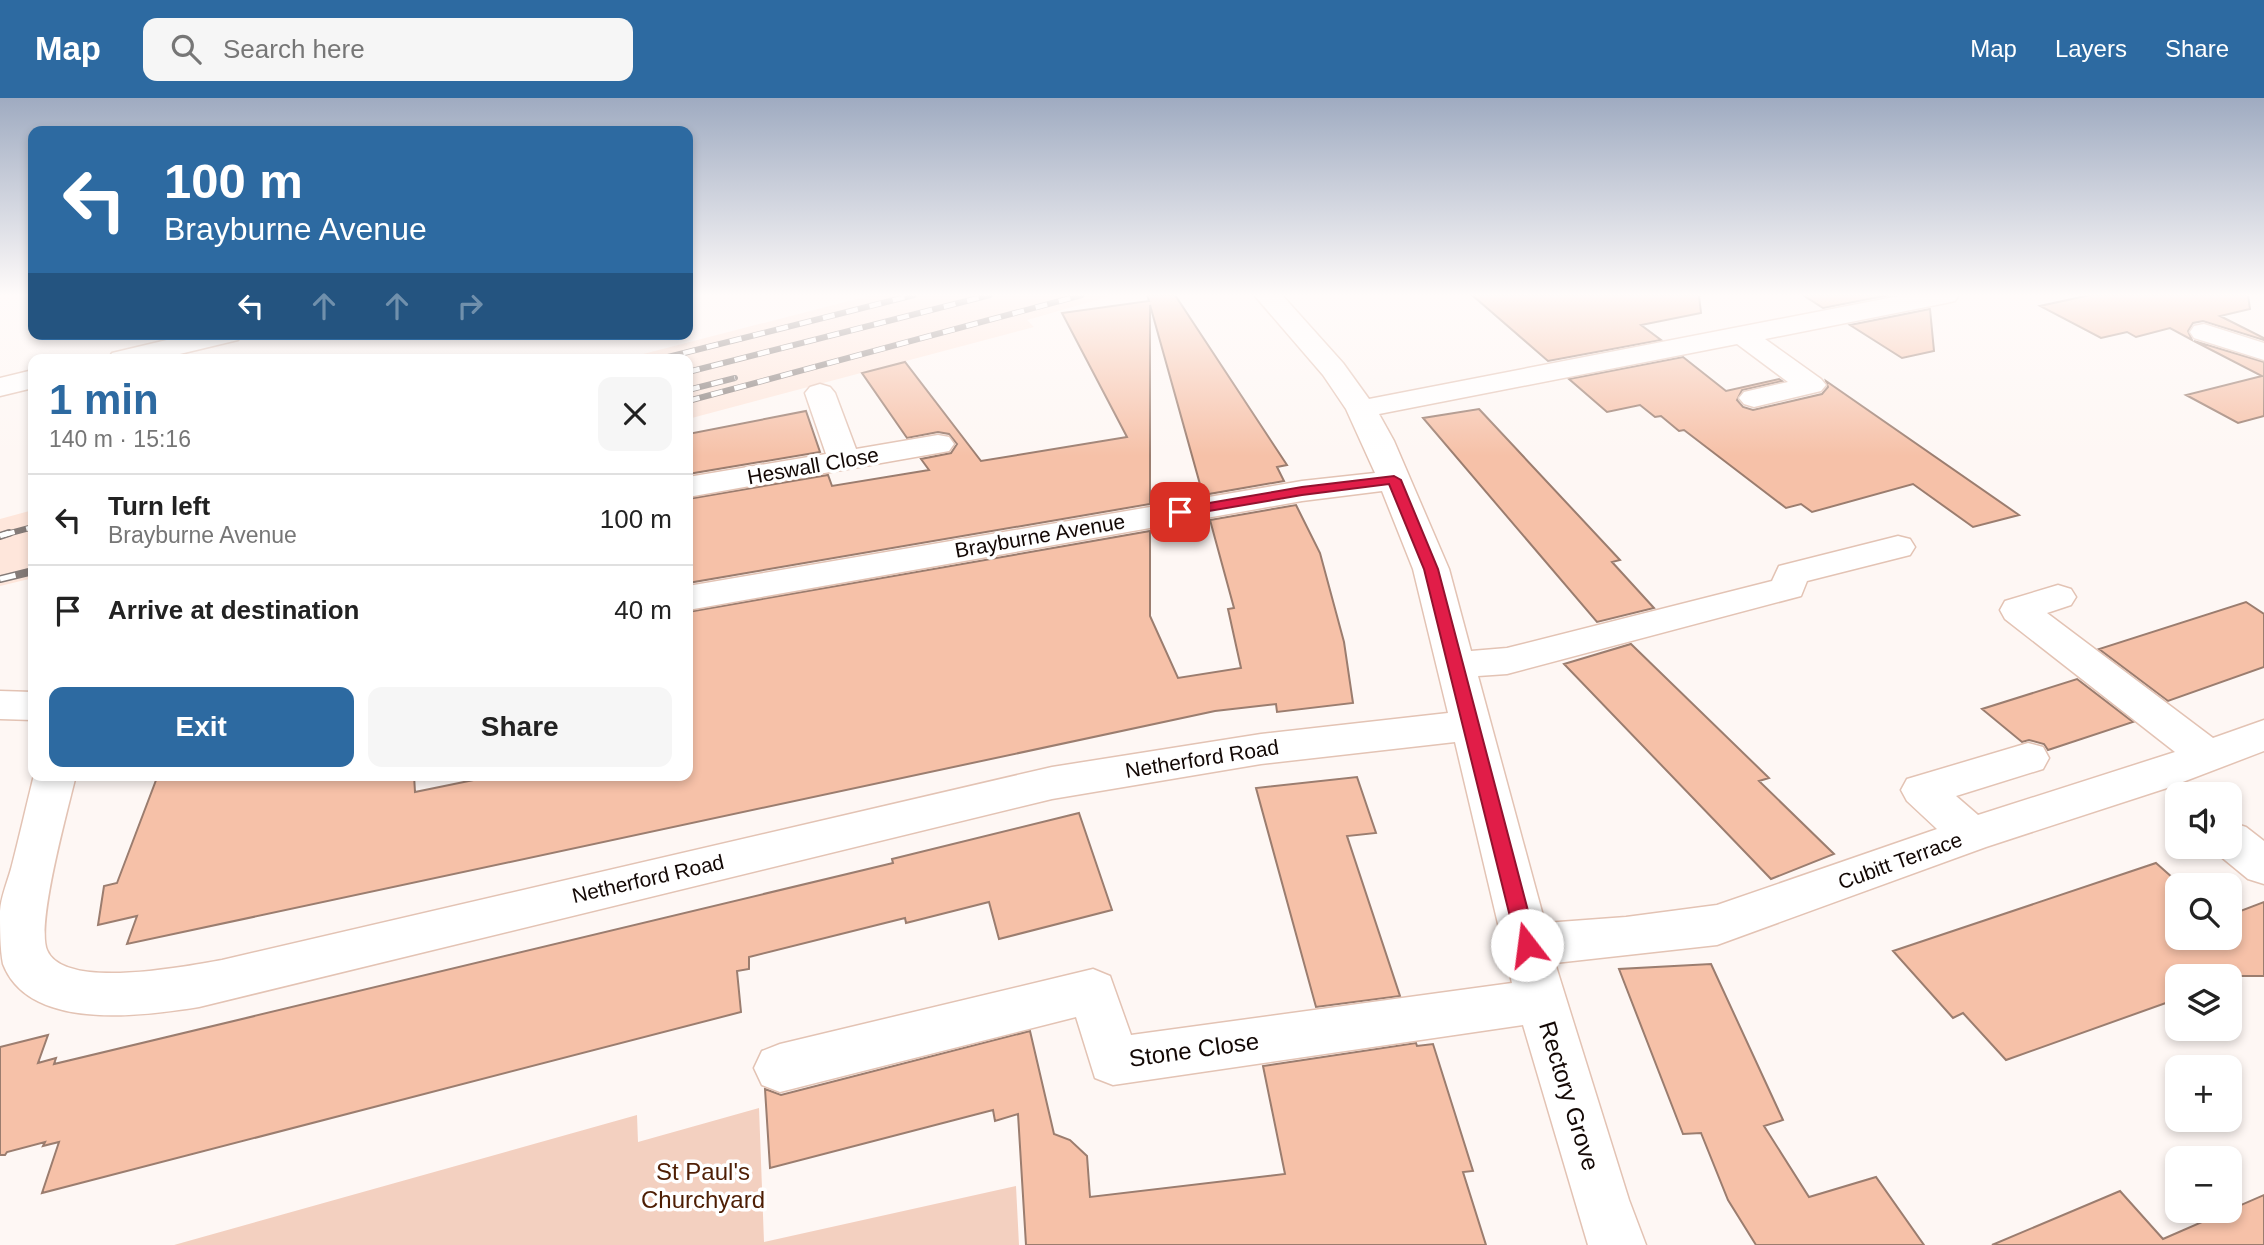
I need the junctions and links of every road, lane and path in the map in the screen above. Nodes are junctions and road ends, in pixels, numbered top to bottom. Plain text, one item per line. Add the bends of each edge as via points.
1 (167, 349) edge
2 (1315, 349) edge
3 (1675, 349) edge
4 (1761, 349) edge
5 (143, 354) edge
6 (28, 380) edge
7 (0, 387) edge
8 (820, 393) dead end
9 (1754, 398) dead end
10 (1361, 409) junction
11 (938, 444) dead end
12 (844, 460) junction
13 (1394, 480) junction
14 (693, 486) edge
15 (1898, 547) dead end
16 (693, 597) edge
17 (2058, 597) dead end
18 (1456, 665) junction
19 (0, 705) edge
20 (28, 706) edge
21 (1470, 726) junction
22 (2264, 735) edge
23 (2208, 757) junction
24 (2028, 758) dead end
25 (54, 781) edge
26 (2172, 782) edge
27 (2165, 787) edge
28 (1971, 835) junction
29 (2242, 849) edge
30 (2264, 866) edge
31 (1527, 945) junction
32 (1541, 1001) junction
33 (780, 1068) dead end
34 (1617, 1245) edge

1 - 5 street
2 - 10 street, Rectory Grove
3 - 10 street
4 - 9 street via 1811,385
6 - 7 street
8 - 12 street
10 - 13 street, Rectory Grove
11 - 12 street, Heswall Close
12 - 14 street, Heswall Close
13 - 16 street, Brayburne Avenue
13 - 18 street, Rectory Grove via 1431,569
15 - 18 street via 1791,574 1788,587 1669,620 1507,661
17 - 23 street via 2018,610
18 - 21 street, Rectory Grove
19 - 20 street
21 - 25 street, Netherford Road via 1261,749 1052,783 222,981 118,996 55,986 34,975 23,958 19,937 22,913
21 - 31 street, Rectory Grove
22 - 23 street, Cubitt Terrace
23 - 26 street, Cubitt Terrace
24 - 28 street via 1922,790
27 - 28 street, Cubitt Terrace
28 - 31 street, Cubitt Terrace via 1717,925
29 - 30 street
31 - 32 street, Rectory Grove
32 - 33 street, Stone Close via 1113,1061 1093,991
32 - 34 street, Rectory Grove

